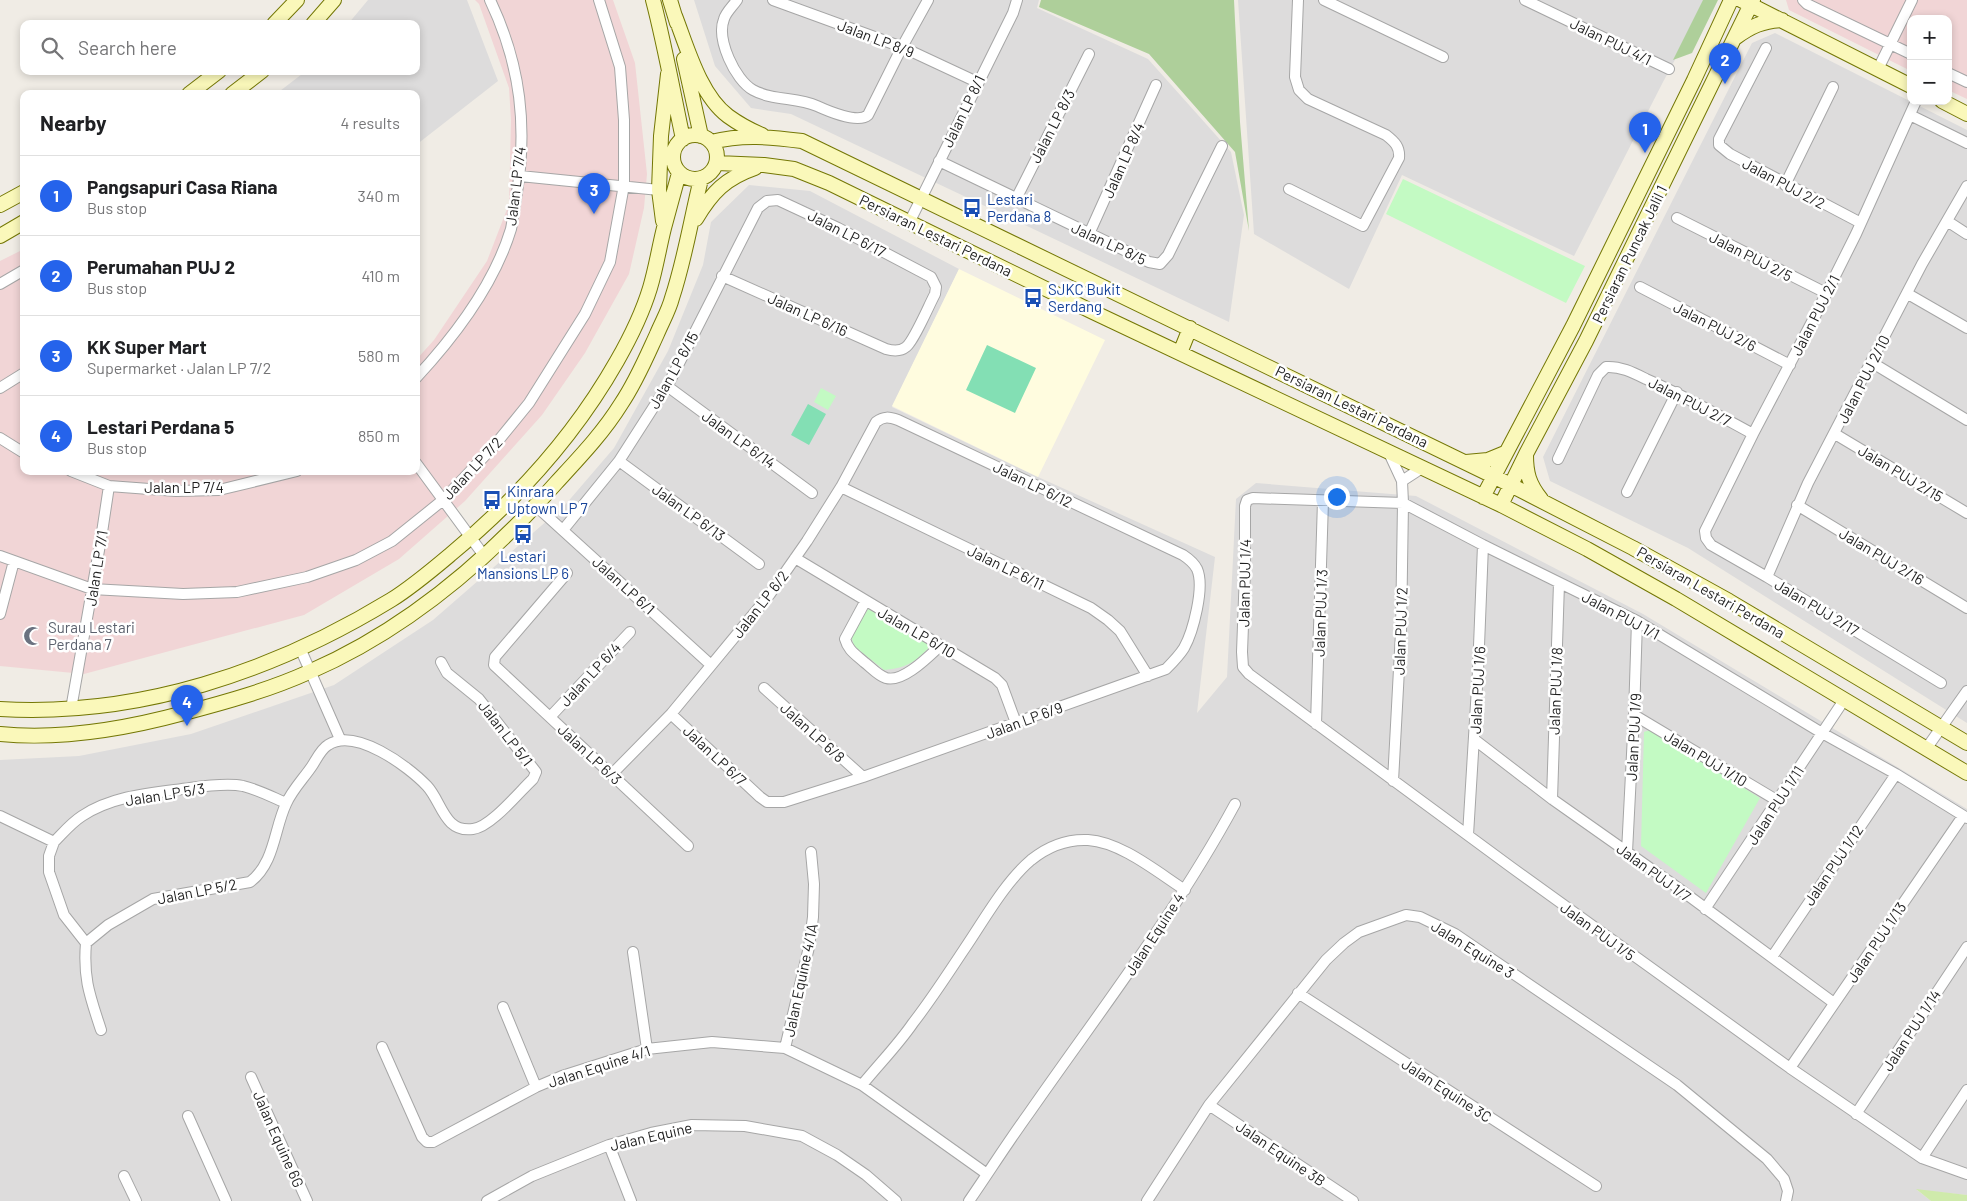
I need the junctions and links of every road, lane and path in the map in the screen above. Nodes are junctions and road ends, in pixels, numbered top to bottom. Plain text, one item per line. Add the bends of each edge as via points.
1 (297, 0) edge
2 (334, 0) edge
3 (490, 0) edge
4 (599, 0) edge
5 (653, 0) edge
6 (670, 0) edge
7 (737, 0) edge
8 (773, 0) edge
9 (928, 0) edge
10 (1017, 0) edge
11 (1298, 0) edge
12 (1324, 0) edge
13 (1525, 0) edge
14 (1731, 0) edge
15 (1766, 0) edge
16 (1803, 0) edge
17 (1912, 0) edge
18 (1748, 2) edge
19 (675, 16) junction
20 (278, 20) edge
21 (316, 20) edge
22 (1782, 20) junction
23 (1734, 38) junction
24 (1890, 44) junction
25 (902, 47) junction
26 (1766, 48) dead end
27 (1907, 52) edge
28 (1089, 54) dead end
29 (1443, 57) dead end
30 (1669, 68) dead end
31 (1878, 68) junction
32 (668, 74) junction
33 (214, 75) edge
34 (257, 75) edge
35 (1952, 75) edge
36 (977, 82) junction
37 (1967, 82) edge
38 (1907, 84) edge
39 (1156, 86) dead end
40 (1833, 87) dead end
41 (194, 90) edge
42 (237, 90) edge
43 (1914, 105) edge
44 (1950, 105) edge
45 (1967, 114) edge
46 (1910, 115) junction
47 (765, 136) junction
48 (683, 139) junction
49 (706, 139) junction
50 (1967, 143) edge
51 (1222, 146) dead end
52 (939, 161) junction
53 (717, 164) junction
54 (764, 165) junction
55 (679, 173) junction
56 (520, 176) junction
57 (701, 179) junction
58 (624, 185) junction
59 (1785, 185) junction
60 (1967, 186) edge
61 (1289, 189) dead end
62 (659, 190) junction
63 (20, 194) edge
64 (920, 198) junction
65 (1016, 199) junction
66 (767, 201) joint
67 (0, 205) edge
68 (1677, 218) dead end
69 (1947, 221) junction
70 (909, 223) junction
71 (1860, 223) junction
72 (20, 224) edge
73 (664, 227) junction
74 (690, 228) junction
75 (1089, 234) junction
76 (1967, 234) edge
77 (0, 236) edge
78 (20, 272) edge
79 (722, 276) junction
80 (0, 284) edge
81 (1640, 287) dead end
82 (1826, 294) junction
83 (1908, 294) junction
84 (1190, 328) junction
85 (1967, 328) edge
86 (894, 351) joint
87 (1180, 353) junction
88 (1871, 362) junction
89 (1790, 365) junction
90 (420, 373) edge
91 (20, 376) edge
92 (667, 386) junction
93 (0, 388) edge
94 (1677, 392) junction
95 (882, 417) joint
96 (1967, 420) edge
97 (1753, 434) junction
98 (1835, 434) junction
99 (0, 438) edge
100 (20, 450) edge
101 (1389, 453) junction
102 (1504, 454) junction
103 (1526, 454) junction
104 (1558, 460) dead end
105 (619, 461) junction
106 (1466, 462) junction
107 (420, 468) edge
108 (1422, 468) junction
109 (81, 475) edge
110 (281, 475) edge
111 (1494, 476) junction
112 (1402, 481) junction
113 (1510, 485) junction
114 (109, 486) junction
115 (841, 487) junction
116 (1627, 492) dead end
117 (812, 493) dead end
118 (1483, 497) junction
119 (443, 500) junction
120 (1247, 500) joint
121 (1323, 501) junction
122 (1403, 503) junction
123 (1545, 503) junction
124 (1501, 505) junction
125 (1797, 505) junction
126 (536, 506) junction
127 (1967, 513) edge
128 (1707, 524) joint
129 (562, 530) junction
130 (471, 537) junction
131 (1483, 545) junction
132 (1183, 555) joint
133 (0, 556) edge
134 (485, 557) junction
135 (795, 558) junction
136 (14, 561) junction
137 (759, 564) dead end
138 (567, 574) dead end
139 (1767, 577) junction
140 (1558, 583) junction
141 (92, 589) junction
142 (865, 602) junction
143 (1967, 608) edge
144 (0, 614) edge
145 (1637, 621) junction
146 (630, 632) dead end
147 (941, 645) junction
148 (300, 648) junction
149 (441, 662) dead end
150 (711, 664) junction
151 (1243, 666) joint
152 (309, 672) junction
153 (1148, 676) junction
154 (1941, 683) dead end
155 (764, 688) dead end
156 (1966, 696) edge
157 (1844, 700) junction
158 (71, 708) junction
159 (0, 709) edge
160 (671, 714) junction
161 (1634, 715) junction
162 (550, 716) junction
163 (1016, 723) junction
164 (1316, 724) junction
165 (1941, 726) junction
166 (1822, 733) junction
167 (0, 734) edge
168 (340, 739) junction
169 (1475, 740) junction
170 (1967, 743) edge
171 (1926, 749) junction
172 (1967, 773) edge
173 (612, 774) junction
174 (1896, 774) junction
175 (863, 777) junction
176 (1392, 781) junction
177 (760, 797) joint
178 (1552, 799) junction
179 (1778, 801) junction
180 (286, 803) junction
181 (1235, 804) dead end
182 (0, 816) edge
183 (1965, 817) edge
184 (1468, 835) junction
185 (54, 842) junction
186 (688, 846) dead end
187 (811, 852) dead end
188 (1627, 852) junction
189 (1185, 890) junction
190 (1705, 909) junction
191 (86, 943) junction
192 (1967, 947) edge
193 (633, 952) dead end
194 (1772, 957) junction
195 (1298, 993) junction
196 (1834, 1003) junction
197 (503, 1007) dead end
198 (101, 1030) dead end
199 (382, 1047) dead end
200 (785, 1048) junction
201 (647, 1049) junction
202 (1790, 1068) junction
203 (251, 1077) dead end
204 (862, 1085) junction
205 (536, 1087) junction
206 (1967, 1090) edge
207 (1209, 1105) junction
208 (1856, 1114) junction
209 (188, 1116) dead end
210 (609, 1145) junction
211 (1922, 1158) junction
212 (987, 1174) junction
213 (1967, 1174) edge
214 (124, 1176) dead end
215 (1596, 1186) dead end
216 (136, 1201) edge
217 (226, 1201) edge
218 (307, 1201) edge
219 (487, 1201) edge
220 (631, 1201) edge
221 (896, 1201) edge
222 (969, 1201) edge
223 (1147, 1201) edge
224 (1353, 1201) edge
225 (1786, 1201) edge

1 - 20 main road
2 - 21 main road
3 - 56 street, Jalan LP 7/4 via 508,45 518,84 522,127
4 - 58 street, Jalan LP 7/2 via 620,67
5 - 32 main road via 665,46
6 - 19 main road
7 - 25 street via 724,19 722,35 726,50 734,71 742,81 766,95 804,100 837,114 864,118 868,116
8 - 25 street, Jalan LP 8/9
9 - 25 street
10 - 36 street, Jalan LP 8/1
11 - 61 street via 1295,77 1299,90 1308,99 1386,135 1395,142 1399,158 1363,226
12 - 29 street
13 - 30 street, Jalan PUJ 4/1
14 - 102 main road, Persiaran Puncak Jalil 1 via 1577,318
15 - 22 main road
16 - 24 street
17 - 24 street
18 - 22 main road
18 - 23 main road, Persiaran Puncak Jalil 1
19 - 47 main road via 698,74 714,101 727,116
19 - 49 main road
22 - 23 main road via 1763,22
22 - 31 main road
23 - 103 main road, Persiaran Puncak Jalil 1 via 1586,341
24 - 27 street
24 - 31 street
25 - 36 street, Jalan LP 8/9
26 - 59 street, Jalan PUJ 2/2 via 1719,139 1724,150
28 - 65 street, Jalan LP 8/3
31 - 38 main road
32 - 48 main road
32 - 62 main road
33 - 41 main road
34 - 42 main road
35 - 37 street
36 - 52 street, Jalan LP 8/1
39 - 75 street, Jalan LP 8/4
40 - 59 street
43 - 46 street, Jalan PUJ 2/1
44 - 45 main road
46 - 50 street
46 - 71 street, Jalan PUJ 2/1
47 - 49 main road, Persiaran Lestari Perdana
47 - 64 main road, Persiaran Lestari Perdana via 802,141
48 - 49 main road via 692,135
48 - 55 main road via 673,155
49 - 53 main road via 717,152
51 - 75 street, Jalan LP 8/5 via 1160,264
52 - 64 street, Jalan LP 8/1
52 - 65 street, Jalan LP 8/5
53 - 54 main road, Persiaran Lestari Perdana
53 - 57 main road via 711,174
54 - 70 main road, Persiaran Lestari Perdana via 794,169 829,183
54 - 74 main road via 737,174 717,189
55 - 57 main road via 689,179
55 - 73 main road
56 - 58 street
56 - 90 street, Jalan LP 7/4 via 511,229 496,266 466,316
57 - 74 main road
58 - 62 street
58 - 119 street, Jalan LP 7/2 via 610,262 586,314 529,403
59 - 71 street, Jalan PUJ 2/2
60 - 69 street, Jalan PUJ 2/10
62 - 73 main road
63 - 67 main road
64 - 70 street, Jalan LP 8/1
64 - 84 main road, Persiaran Lestari Perdana
65 - 75 street, Jalan LP 8/5
66 - 79 street, Jalan LP 6/15 via 758,208
66 - 86 street, Jalan LP 6/17 via 778,200 838,228 934,281 935,294 909,344
68 - 82 street, Jalan PUJ 2/5
69 - 76 street
69 - 83 street, Jalan PUJ 2/10
70 - 87 main road, Persiaran Lestari Perdana
71 - 82 street, Jalan PUJ 2/1
72 - 77 main road
73 - 130 main road via 650,289 628,340 603,384 574,426 524,486
74 - 126 main road via 672,300 622,404 594,442
78 - 80 street
79 - 86 street, Jalan LP 6/16
79 - 92 street, Jalan LP 6/15
81 - 89 street, Jalan PUJ 2/6
82 - 89 street, Jalan PUJ 2/1
83 - 85 street
83 - 88 street, Jalan PUJ 2/10
84 - 87 main road
84 - 106 main road, Persiaran Lestari Perdana
87 - 101 main road, Persiaran Lestari Perdana
88 - 96 street
88 - 98 street, Jalan PUJ 2/10
89 - 97 street, Jalan PUJ 2/1
91 - 93 street
92 - 105 street, Jalan LP 6/15
92 - 117 street, Jalan LP 6/14
94 - 97 street, Jalan PUJ 2/7
94 - 104 street, Jalan PUJ 2/7 via 1627,370 1606,367 1598,376
94 - 116 street
95 - 115 street, Jalan LP 6/2 via 871,430
95 - 132 street, Jalan LP 6/12 via 898,420
97 - 128 street, Jalan PUJ 2/1
98 - 125 street, Jalan PUJ 2/10
98 - 127 street, Jalan PUJ 2/15
99 - 100 street
101 - 108 main road, Persiaran Lestari Perdana
101 - 112 street, Jalan PUJ 1/2
102 - 106 main road via 1488,460
102 - 111 main road, Persiaran Puncak Jalil 1
103 - 113 main road, Persiaran Puncak Jalil 1
103 - 123 main road via 1526,472 1531,487
105 - 129 street, Jalan LP 6/15
105 - 137 street, Jalan LP 6/13
106 - 111 main road, Persiaran Lestari Perdana
107 - 119 street
108 - 112 street
108 - 118 main road, Persiaran Lestari Perdana
109 - 114 street, Jalan LP 7/4
110 - 114 street, Jalan LP 7/4 via 219,490 176,491
111 - 113 main road, Persiaran Lestari Perdana
111 - 118 main road, Persiaran Puncak Jalil 1
112 - 122 street, Jalan PUJ 1/2
113 - 123 main road, Persiaran Lestari Perdana
113 - 124 main road, Persiaran Puncak Jalil 1
114 - 141 street, Jalan LP 7/1
115 - 135 street, Jalan LP 6/2
115 - 153 street, Jalan LP 6/11 via 1091,608 1120,631
118 - 124 main road, Persiaran Lestari Perdana
119 - 130 street
119 - 141 street, Jalan LP 7/2 via 392,541 356,560 306,577 220,594
120 - 121 street, Jalan PUJ 1/1
120 - 151 street, Jalan PUJ 1/4 via 1244,506
121 - 122 street, Jalan PUJ 1/1
121 - 164 street, Jalan PUJ 1/3
122 - 131 street, Jalan PUJ 1/1
122 - 176 street, Jalan PUJ 1/2 via 1401,632
123 - 165 main road, Persiaran Lestari Perdana via 1720,596
124 - 157 main road, Persiaran Lestari Perdana via 1676,599
125 - 139 street, Jalan PUJ 2/10
125 - 143 street, Jalan PUJ 2/16
126 - 129 street, Jalan LP 6/1
126 - 134 main road
128 - 139 street, Jalan PUJ 2/17 via 1706,538 1710,545
129 - 150 street, Jalan LP 6/1
130 - 134 street
130 - 148 main road via 392,599
131 - 140 street, Jalan PUJ 1/1
131 - 169 street, Jalan PUJ 1/6
132 - 153 street, Jalan LP 6/9 via 1197,568 1200,577 1191,631 1171,664
133 - 136 street, Jalan LP 7/2
134 - 152 main road via 403,621
135 - 142 street, Jalan LP 6/10
135 - 150 street, Jalan LP 6/2 via 770,594
136 - 141 street, Jalan LP 7/2
136 - 144 street
138 - 162 street, Jalan LP 6/3 via 493,662
139 - 154 street, Jalan PUJ 2/17
140 - 145 street, Jalan PUJ 1/1
140 - 178 street, Jalan PUJ 1/8
141 - 158 street, Jalan LP 7/1
142 - 147 street, Jalan LP 6/10
142 - 147 street via 845,639 847,648 878,674 888,678 903,676
145 - 161 street, Jalan PUJ 1/9
145 - 166 street, Jalan PUJ 1/1
146 - 162 street, Jalan LP 6/4
147 - 163 street, Jalan LP 6/10 via 1002,684
148 - 152 street
148 - 158 main road via 262,666 204,686 145,699
149 - 168 street, Jalan LP 5/1 via 479,698 536,772 533,779 486,825 462,830 450,823 428,787 406,768 377,750
150 - 160 street, Jalan LP 6/2
151 - 164 street, Jalan PUJ 1/5 via 1248,674
152 - 167 main road via 224,703 148,723 79,733
152 - 168 street
153 - 163 street, Jalan LP 6/9
155 - 175 street, Jalan LP 6/8
156 - 165 street
157 - 166 street, Jalan PUJ 1/11
157 - 171 main road, Persiaran Lestari Perdana
158 - 159 main road
160 - 173 street, Jalan LP 6/2
160 - 177 street, Jalan LP 6/7
161 - 179 street, Jalan PUJ 1/10
161 - 188 street, Jalan PUJ 1/9
162 - 173 street, Jalan LP 6/3
163 - 175 street, Jalan LP 6/9
164 - 176 street, Jalan PUJ 1/5
165 - 170 main road, Persiaran Lestari Perdana
165 - 171 street
166 - 174 street, Jalan PUJ 1/1
166 - 179 street, Jalan PUJ 1/11
168 - 180 street via 326,746
169 - 178 street, Jalan PUJ 1/7
169 - 184 street, Jalan PUJ 1/6
171 - 172 main road, Persiaran Lestari Perdana
173 - 186 street, Jalan LP 6/3
174 - 183 street, Jalan PUJ 1/1
174 - 194 street, Jalan PUJ 1/12
175 - 177 street, Jalan LP 6/9 via 784,802 767,802
176 - 184 street, Jalan PUJ 1/5
178 - 188 street, Jalan PUJ 1/7
179 - 190 street, Jalan PUJ 1/11
180 - 185 street, Jalan LP 5/3 via 241,786 138,794 82,816
180 - 191 street, Jalan LP 5/2 via 273,847 258,876 250,882 153,899 108,925
181 - 189 street
182 - 185 street
183 - 196 street, Jalan PUJ 1/13
184 - 202 street, Jalan PUJ 1/5
185 - 191 street via 49,856 49,872 64,915
187 - 200 street, Jalan Equine 4/1A via 813,917
188 - 190 street, Jalan PUJ 1/7
189 - 204 street, Jalan Equine 4 via 1121,849 1104,843 1073,841 1043,851 1006,889 913,1024
189 - 212 street, Jalan Equine 4
190 - 194 street, Jalan PUJ 1/7
191 - 198 street via 84,966
192 - 208 street, Jalan PUJ 1/14
193 - 201 street
194 - 196 street, Jalan PUJ 1/7
195 - 207 street, Jalan Equine 3
195 - 215 street, Jalan Equine 3C
195 - 225 street, Jalan Equine 3 via 1326,960 1359,932 1406,914 1420,917 1455,934 1677,1085 1767,1159 1784,1179 1788,1191
196 - 202 street, Jalan PUJ 1/13
197 - 205 street
199 - 205 street, Jalan Equine 4/1 via 422,1138 427,1142 433,1142
200 - 201 street, Jalan Equine 4/1 via 712,1042
200 - 204 street, Jalan Equine 4/1
201 - 205 street, Jalan Equine 4/1
202 - 208 street, Jalan PUJ 1/5
203 - 218 street, Jalan Equine 6G
204 - 212 street, Jalan Equine 4/1
206 - 211 street
207 - 223 street, Jalan Equine 3
207 - 224 street, Jalan Equine 3B
208 - 211 street, Jalan PUJ 1/5
209 - 217 street
210 - 219 street, Jalan Equine via 532,1176
210 - 220 street
210 - 221 street, Jalan Equine via 692,1125 745,1126 802,1136 837,1155
211 - 213 street, Jalan PUJ 1/5
212 - 222 street, Jalan Equine 4
214 - 216 street

